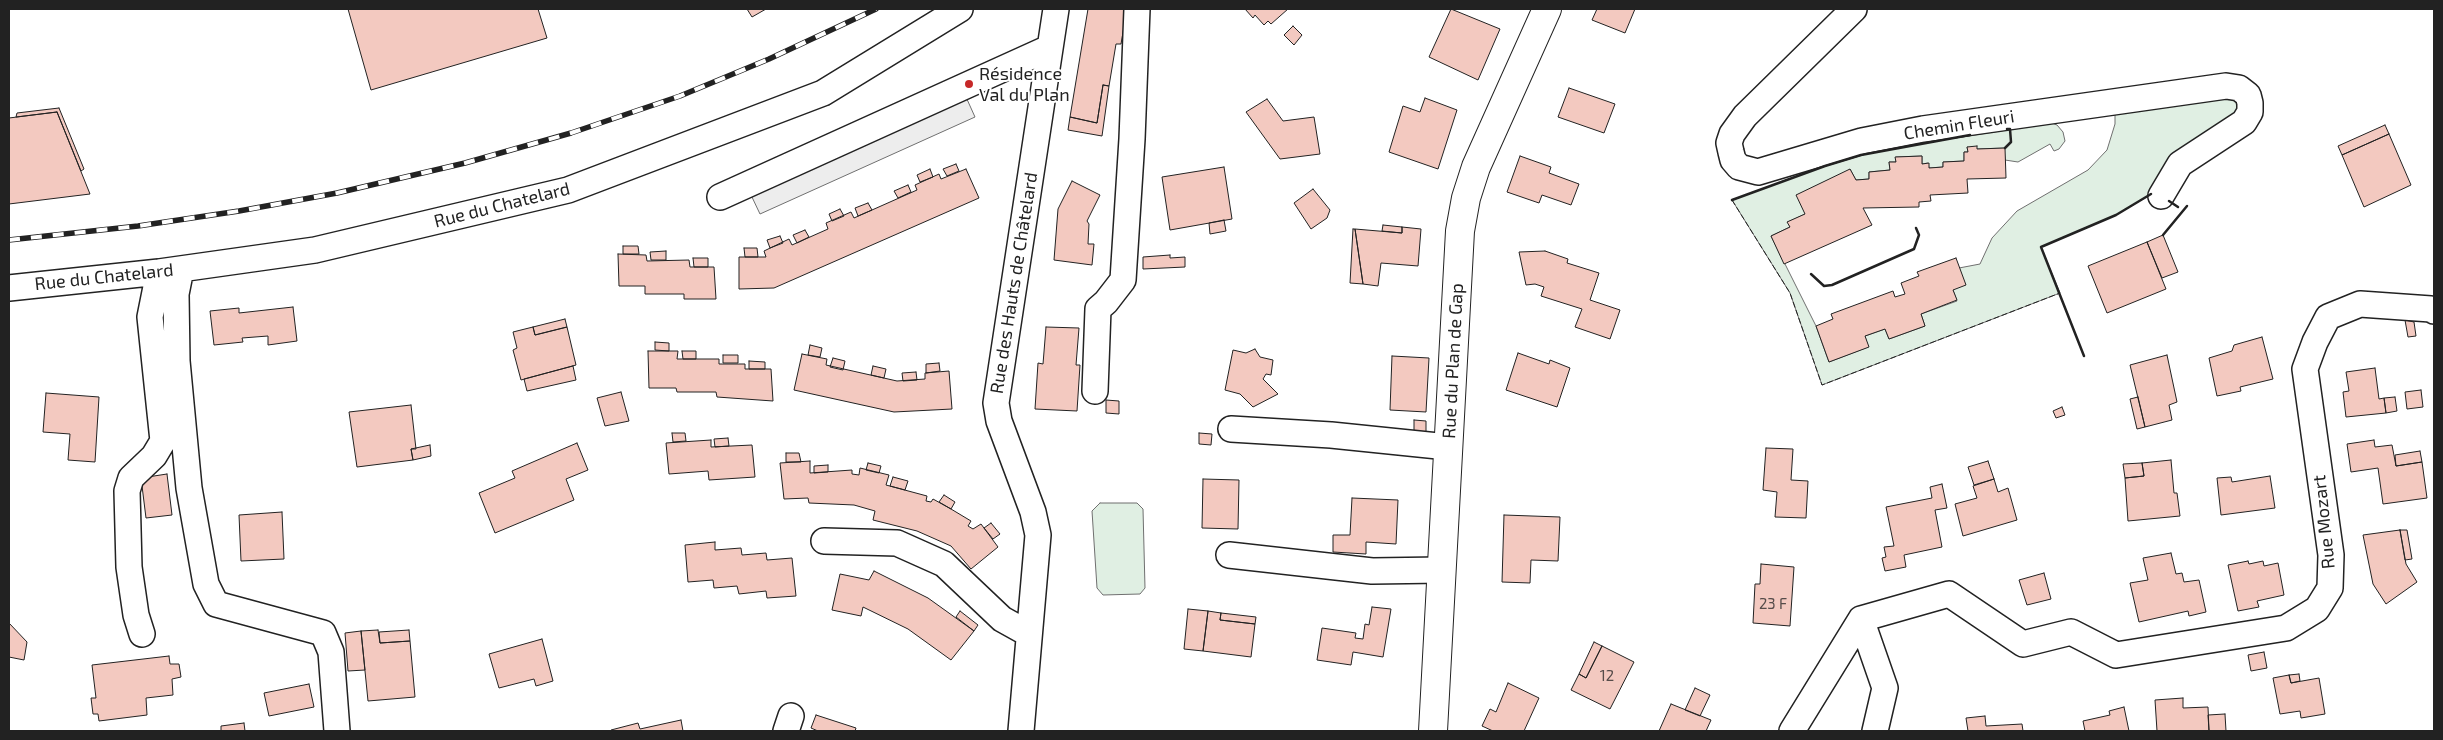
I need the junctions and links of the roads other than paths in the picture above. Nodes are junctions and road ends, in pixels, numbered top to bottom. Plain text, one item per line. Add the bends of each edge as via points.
1 (960, 9) edge
2 (1056, 9) edge
3 (1137, 9) edge
4 (1547, 9) edge
5 (1854, 9) edge
6 (1049, 48) junction
7 (2161, 196) dead end
8 (720, 197) dead end
9 (170, 270) junction
10 (9, 288) edge
11 (2434, 311) edge
12 (1095, 391) dead end
13 (1231, 429) dead end
14 (1448, 447) junction
15 (824, 541) dead end
16 (1229, 555) dead end
17 (1442, 570) junction
18 (1861, 618) junction
19 (142, 634) dead end
20 (1030, 634) junction
21 (338, 731) edge
22 (1021, 731) edge
23 (1433, 731) edge
24 (1792, 731) edge
25 (1875, 731) edge

1 - 9 street, Rue du Chatelard via 823,94 568,190 314,250
2 - 6 street, Rue des Hauts de Châtelard
3 - 12 street via 1123,280 1098,308
4 - 14 main road, Rue du Plan de Gap via 1476,167 1466,198 1460,231
5 - 7 street, Chemin Fleuri via 1745,116 1729,143 1733,160 1739,167 1758,172 1862,141 1923,129 2226,86 2239,88 2248,95 2250,112 2244,122 2180,164
6 - 8 street
6 - 20 street, Rue des Hauts de Châtelard via 996,403 999,421 1038,534
9 - 10 street, Rue du Chatelard
9 - 19 street via 150,317 163,441 154,456 131,478 127,491 129,568
9 - 21 street via 176,294 177,361 189,488 206,584 216,604 323,633 331,652
11 - 18 street, Rue Mozart via 2360,304 2328,317 2315,342 2305,369 2331,555 2330,588 2317,609 2286,628 2116,655 2071,632 2023,644 1949,594
13 - 14 street
14 - 17 main road, Rue du Plan de Gap
15 - 20 street via 897,542 944,564 1002,619
16 - 17 street via 1372,571
17 - 23 main road, Rue du Plan de Gap
18 - 24 street
18 - 25 street via 1884,688
20 - 22 street, Rue des Hauts de Châtelard

